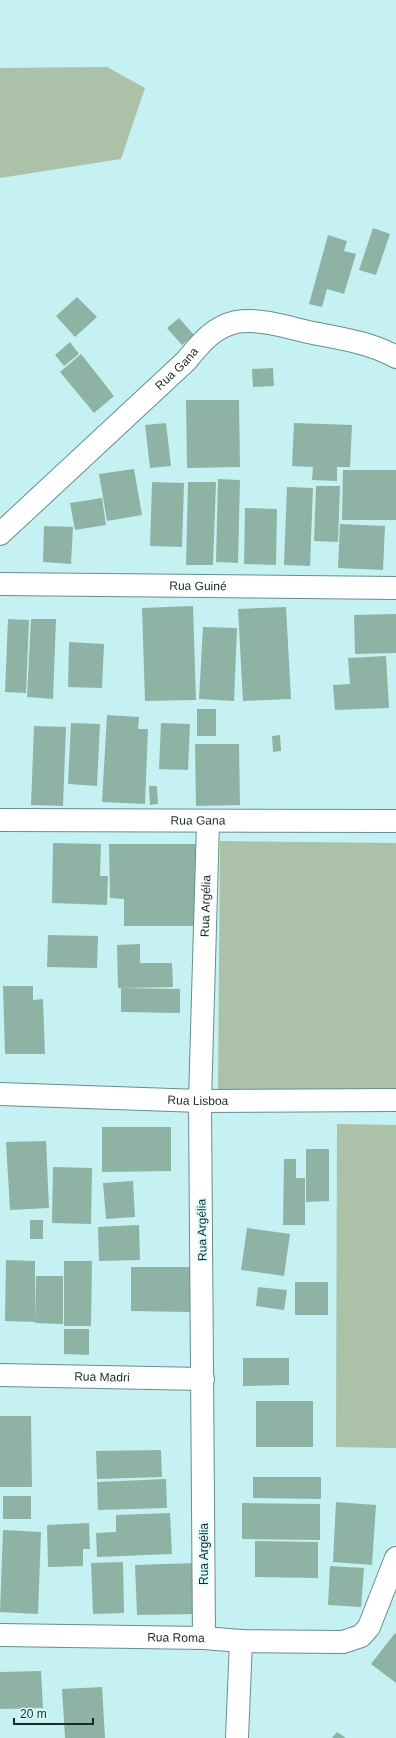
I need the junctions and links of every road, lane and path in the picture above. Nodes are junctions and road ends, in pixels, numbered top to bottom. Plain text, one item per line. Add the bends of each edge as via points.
1 (396, 358) edge
2 (0, 534) edge
3 (0, 584) edge
4 (396, 588) edge
5 (0, 820) edge
6 (396, 821) edge
7 (208, 822) junction
8 (0, 1094) edge
9 (396, 1100) edge
10 (200, 1101) junction
11 (0, 1375) edge
12 (203, 1378) junction
13 (396, 1558) edge
14 (0, 1635) edge
15 (204, 1638) junction
16 (241, 1641) junction
17 (237, 1738) edge

1 - 2 street, Rua Gana via 384,350 359,343 268,323 236,322 217,329
3 - 4 street, Rua Guiné
5 - 7 street, Rua Gana
6 - 7 street, Rua Gana
7 - 10 street, Rua Argélia
8 - 10 street, Rua Lisboa
9 - 10 street, Rua Lisboa
10 - 12 street, Rua Argélia
11 - 12 street, Rua Madri
12 - 15 street, Rua Argélia
13 - 16 street, Rua Roma via 369,1627 361,1636 343,1642
14 - 15 street, Rua Roma
15 - 16 street, Rua Roma
16 - 17 street

